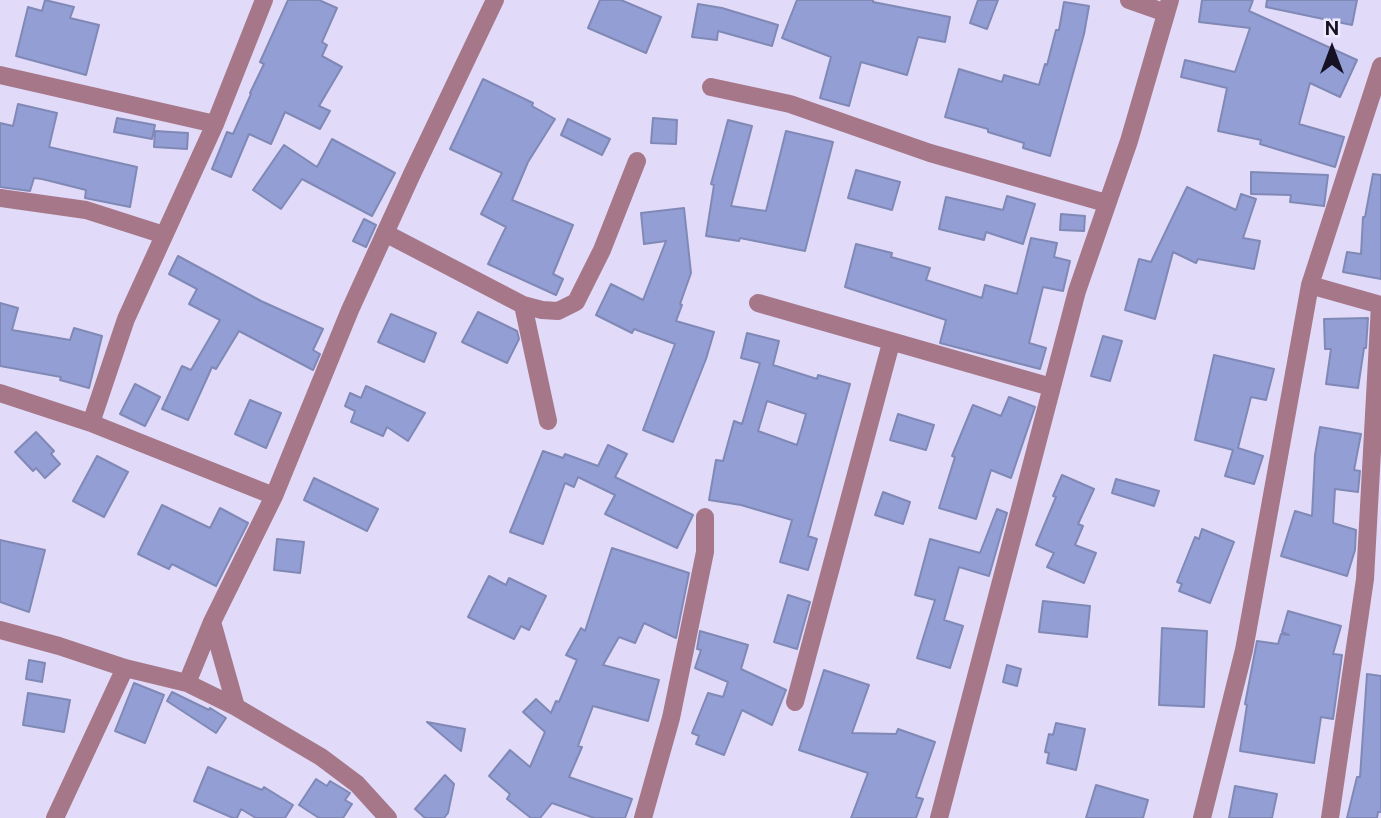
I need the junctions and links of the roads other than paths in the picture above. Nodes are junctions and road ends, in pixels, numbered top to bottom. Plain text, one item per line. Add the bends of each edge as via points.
1 (264, 0) edge
2 (495, 0) edge
3 (1129, 0) edge
4 (1168, 6) edge
5 (1381, 66) edge
6 (0, 75) edge
7 (711, 87) dead end
8 (215, 124) junction
9 (637, 160) dead end
10 (0, 198) edge
11 (1106, 203) junction
12 (385, 233) junction
13 (164, 235) junction
14 (1310, 285) junction
15 (758, 303) dead end
16 (523, 304) junction
17 (1380, 305) edge
18 (891, 343) junction
19 (1051, 387) junction
20 (0, 393) edge
21 (548, 421) dead end
22 (91, 423) junction
23 (274, 496) junction
24 (705, 517) dead end
25 (1373, 579) edge
26 (212, 622) junction
27 (0, 630) edge
28 (125, 668) junction
29 (187, 683) junction
30 (795, 702) dead end
31 (236, 706) junction
32 (55, 818) edge
33 (388, 818) edge
34 (643, 818) edge
35 (939, 818) edge
36 (1202, 818) edge
37 (1330, 818) edge

1 - 8 street
2 - 12 street
3 - 4 street
4 - 11 street
5 - 14 street
6 - 8 street
7 - 11 street via 790,103 930,153
8 - 13 street
9 - 16 street via 576,302 558,311
10 - 13 street via 86,210
11 - 19 street
12 - 16 street
12 - 23 street
13 - 22 street via 126,319
14 - 17 street
14 - 36 street via 1244,650
15 - 18 street
16 - 21 street
17 - 25 street
18 - 19 street
18 - 30 street
19 - 35 street
20 - 22 street
22 - 23 street
23 - 26 street
24 - 34 street via 705,552 671,718
25 - 37 street
26 - 29 street
26 - 31 street
27 - 28 street
28 - 29 street
28 - 32 street
29 - 31 street
31 - 33 street via 321,757

